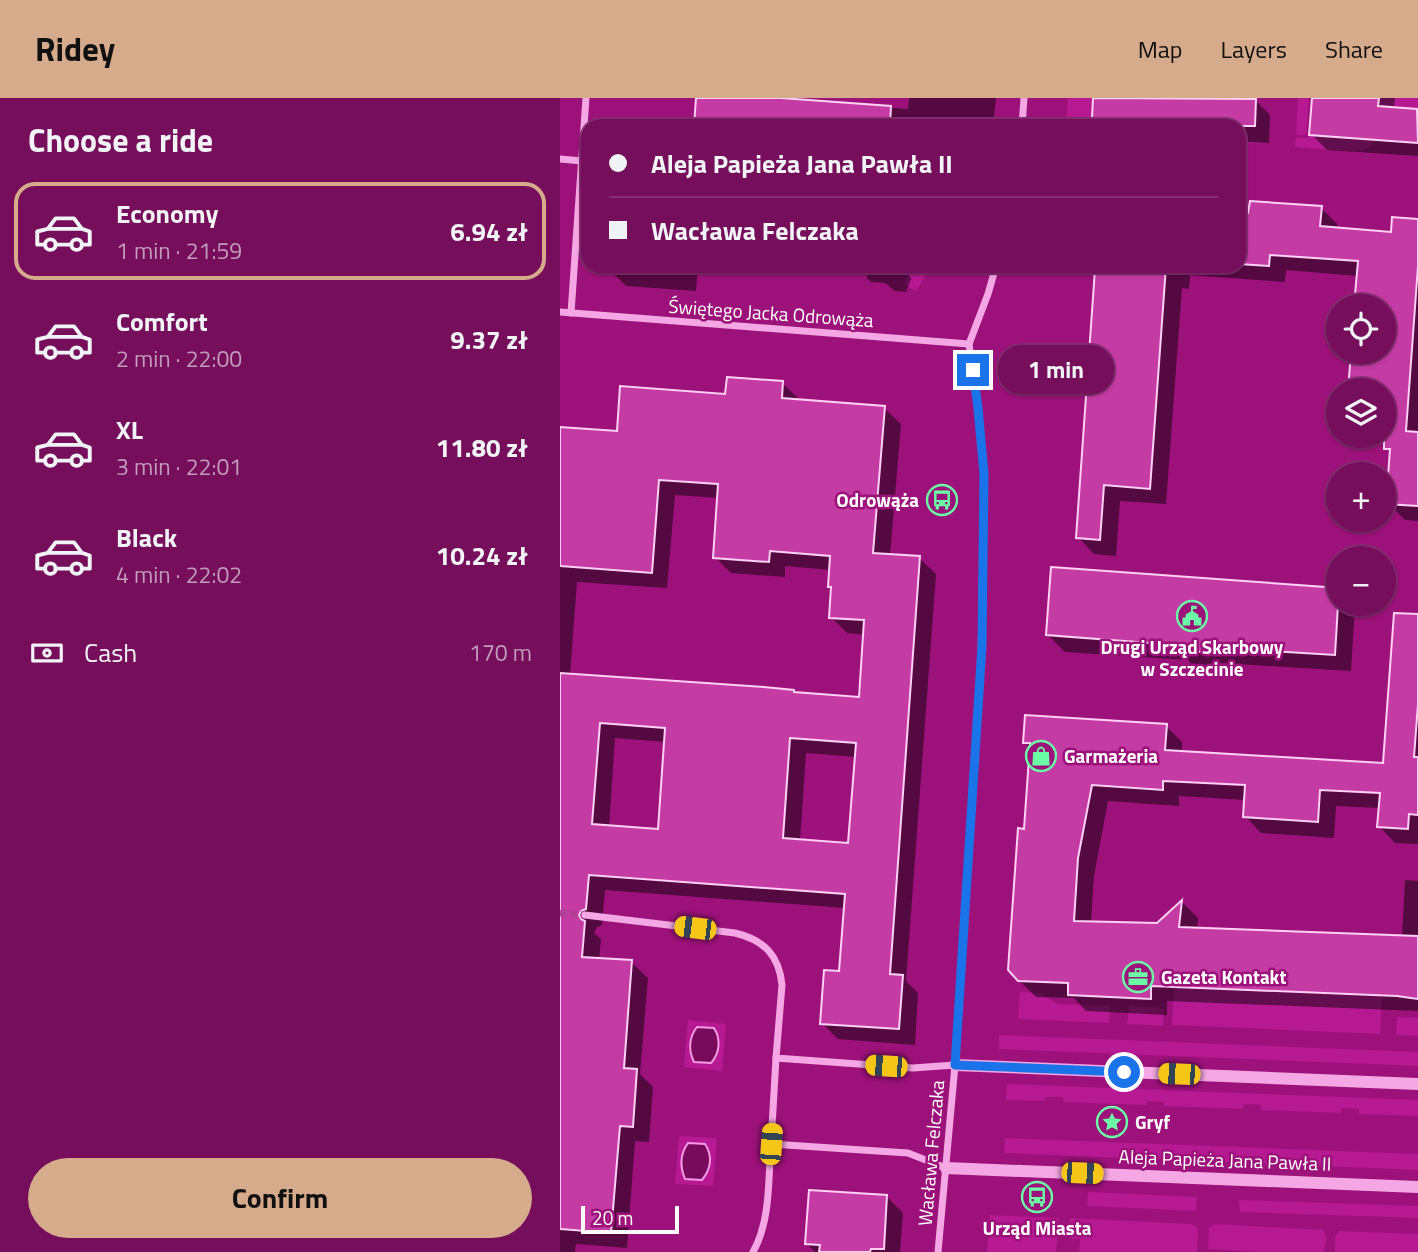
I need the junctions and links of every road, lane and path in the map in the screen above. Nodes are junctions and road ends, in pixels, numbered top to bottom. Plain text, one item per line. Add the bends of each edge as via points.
1 (586, 98) edge
2 (1024, 98) edge
3 (585, 119) edge
4 (1022, 119) edge
5 (560, 159) edge
6 (581, 161) edge
7 (581, 175) edge
8 (994, 273) edge
9 (560, 312) edge
10 (571, 313) junction
11 (969, 344) junction
12 (585, 915) tunnel mouth
13 (776, 1058) junction
14 (955, 1065) junction
15 (1418, 1084) edge
16 (771, 1144) junction
17 (946, 1168) junction
18 (1418, 1187) edge
19 (753, 1252) edge
20 (938, 1252) edge

1 - 3 street
2 - 4 street
5 - 6 street
7 - 10 street
8 - 11 street, Wacława Felczaka
9 - 10 street, Świętego Jacka Odrowąża
10 - 11 street, Świętego Jacka Odrowąża
11 - 14 street, Wacława Felczaka via 984,474 982,646
12 - 13 street via 736,933 760,943 781,973
13 - 14 street via 913,1068
13 - 16 street
14 - 15 street
14 - 17 street, Wacława Felczaka
16 - 17 street via 908,1153
16 - 19 street via 765,1220
17 - 18 street, Aleja Papieża Jana Pawła II
17 - 20 street, Wacława Felczaka

